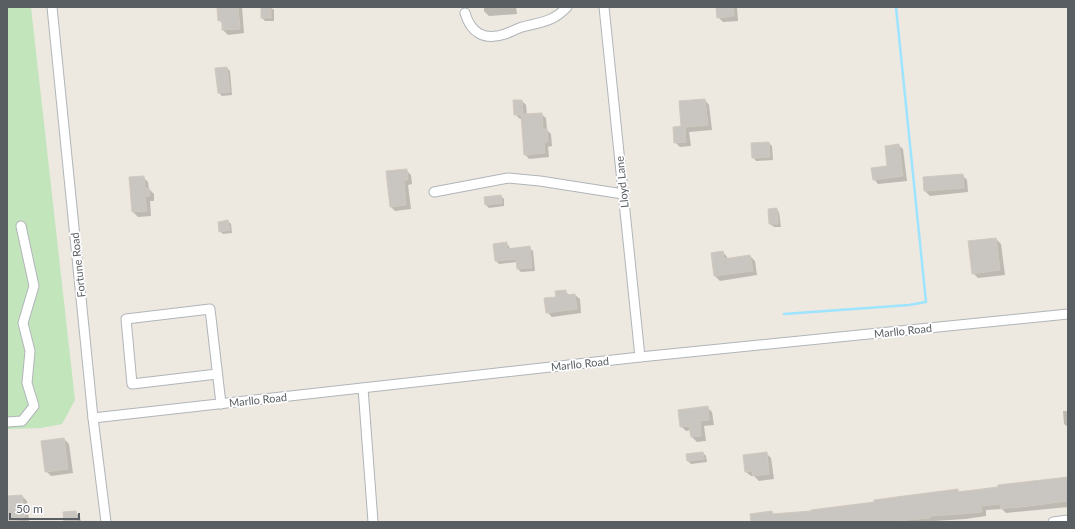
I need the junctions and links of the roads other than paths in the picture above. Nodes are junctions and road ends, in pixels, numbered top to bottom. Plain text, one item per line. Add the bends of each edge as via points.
1 (52, 7) edge
2 (567, 7) edge
3 (604, 7) edge
4 (464, 13) dead end
5 (434, 192) dead end
6 (624, 194) junction
7 (21, 226) dead end
8 (1068, 314) edge
9 (640, 357) junction
10 (217, 374) junction
11 (363, 388) junction
12 (221, 404) junction
13 (93, 418) junction
14 (7, 422) edge
15 (1068, 520) edge
16 (106, 522) edge
17 (373, 522) edge
18 (1053, 522) edge

1 - 13 street, Fortune Road
2 - 4 street via 550,20 490,37 471,27
3 - 6 street, Lloyd Lane
5 - 6 street via 508,178
6 - 9 street, Lloyd Lane
7 - 14 street via 34,286 23,323 30,351 27,383 34,406 22,421
8 - 9 street, Marllo Road
9 - 11 street, Marllo Road
10 - 10 street via 210,309 126,319 132,384
10 - 12 street
11 - 12 street, Marllo Road
11 - 17 street
12 - 13 street, Marllo Road
13 - 16 street, Fortune Road
15 - 18 street

